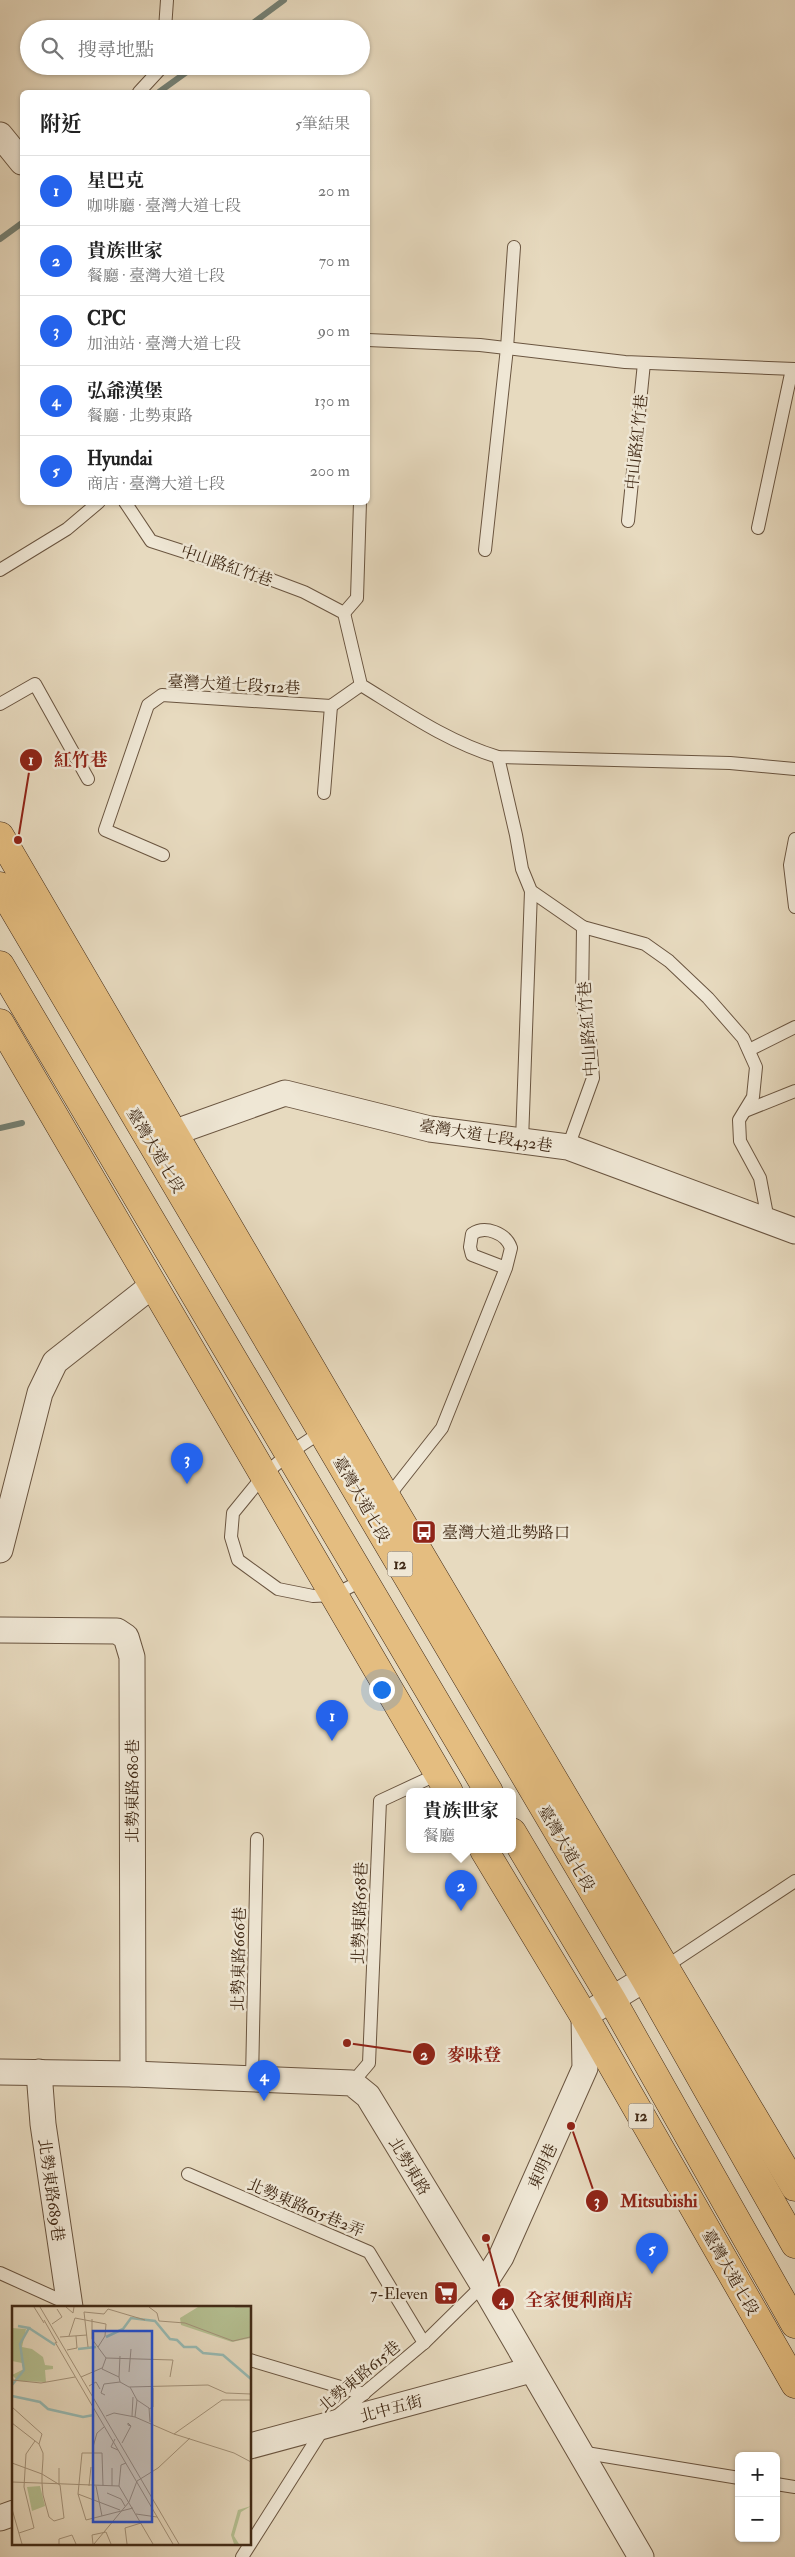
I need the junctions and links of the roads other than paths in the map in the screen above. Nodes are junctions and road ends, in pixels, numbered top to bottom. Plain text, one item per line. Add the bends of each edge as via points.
1 (167, 0) edge
2 (166, 20) edge
3 (154, 75) edge
4 (140, 90) edge
5 (0, 135) edge
6 (20, 160) edge
7 (514, 247) dead end
8 (370, 340) edge
9 (507, 348) junction
10 (644, 363) junction
11 (794, 369) edge
12 (95, 505) edge
13 (127, 505) edge
14 (360, 505) edge
15 (628, 521) dead end
16 (758, 528) dead end
17 (485, 550) dead end
18 (0, 570) edge
19 (344, 613) junction
20 (361, 686) junction
21 (0, 704) edge
22 (331, 706) junction
23 (498, 757) junction
24 (795, 769) edge
25 (88, 779) dead end
26 (324, 793) dead end
27 (0, 836) edge
28 (795, 839) edge
29 (163, 855) dead end
30 (0, 886) edge
31 (531, 891) junction
32 (795, 907) edge
33 (583, 926) junction
34 (0, 965) edge
35 (0, 1023) edge
36 (795, 1027) edge
37 (748, 1050) junction
38 (795, 1091) edge
39 (745, 1111) junction
40 (173, 1133) junction
41 (522, 1141) junction
42 (568, 1148) junction
43 (768, 1220) junction
44 (795, 1231) edge
45 (506, 1268) dead end
46 (153, 1285) junction
47 (331, 1425) junction
48 (288, 1454) junction
49 (264, 1475) junction
50 (387, 1498) junction
51 (0, 1550) edge
52 (362, 1580) junction
53 (334, 1595) junction
54 (0, 1630) edge
55 (444, 1783) edge
56 (426, 1788) edge
57 (487, 1788) edge
58 (406, 1794) edge
59 (257, 1839) dead end
60 (516, 1839) edge
61 (486, 1853) edge
62 (795, 1882) edge
63 (655, 1973) junction
64 (612, 2000) junction
65 (584, 2016) junction
66 (0, 2072) edge
67 (40, 2072) junction
68 (133, 2074) junction
69 (252, 2079) junction
70 (352, 2083) junction
71 (188, 2174) dead end
72 (795, 2187) edge
73 (795, 2244) edge
74 (0, 2274) edge
75 (483, 2285) junction
76 (72, 2306) edge
77 (795, 2324) edge
78 (424, 2344) junction
79 (251, 2360) edge
80 (531, 2370) junction
81 (795, 2384) edge
82 (364, 2394) junction
83 (325, 2426) junction
84 (251, 2446) edge
85 (580, 2452) junction
86 (735, 2477) edge
87 (780, 2485) edge
88 (795, 2487) edge
89 (251, 2543) edge
90 (250, 2544) edge
91 (242, 2557) edge
92 (641, 2557) edge

1 - 2 lane
3 - 4 lane
5 - 6 street
7 - 9 lane
8 - 9 lane
9 - 10 lane
9 - 17 lane
10 - 11 lane
10 - 15 lane, 中山路紅竹巷
11 - 16 lane
12 - 18 lane via 67,529
13 - 19 lane, 中山路紅竹巷 via 150,541 272,580
14 - 19 lane via 357,598
19 - 20 lane
20 - 22 lane
20 - 23 lane via 445,736
21 - 25 lane via 35,684
22 - 26 lane
22 - 29 lane, 臺灣大道七段512巷 via 162,695 148,705 105,830
23 - 24 lane via 730,763
23 - 31 lane via 522,869
27 - 40 main road, 臺灣大道七段 / 12
28 - 32 lane via 790,865
30 - 47 main road, 臺灣大道七段 / 12
31 - 33 lane
31 - 41 lane
33 - 37 lane via 645,944 669,961 708,998 743,1038
33 - 42 lane, 中山路紅竹巷 via 582,1001 593,1078
34 - 48 main road, 12
35 - 46 main road
36 - 37 lane
37 - 39 lane via 756,1068 753,1097
38 - 39 lane
39 - 43 lane via 739,1120 740,1142 760,1178
40 - 41 street, 臺灣大道七段432巷 via 285,1093 430,1129
40 - 47 main road, 臺灣大道七段 / 12
41 - 42 street, 臺灣大道七段432巷
42 - 43 street, 臺灣大道七段432巷
43 - 44 street, 臺灣大道七段432巷
45 - 50 lane via 442,1428
46 - 49 main road
46 - 51 street via 55,1362 40,1393
47 - 48 lane
47 - 50 main road, 臺灣大道七段 / 12
47 - 63 main road, 臺灣大道七段 / 12
48 - 49 lane
48 - 52 main road, 12
49 - 53 main road
49 - 53 lane via 233,1513 231,1537 238,1560 278,1589 312,1596
50 - 63 main road, 臺灣大道七段 / 12
52 - 53 lane
52 - 57 main road, 12
53 - 55 main road
54 - 68 street, 北勢東路680巷 via 117,1631 126,1637 130,1650
55 - 56 lane, 北勢東路658巷
58 - 70 lane, 北勢東路658巷 via 380,1801 369,2063
59 - 69 lane, 北勢東路666巷
60 - 64 main road, 臺灣大道七段 / 12
61 - 65 main road, 臺灣大道七段 / 12
62 - 63 lane
63 - 64 street
63 - 72 main road, 臺灣大道七段 / 12
63 - 73 main road, 臺灣大道七段 / 12
64 - 65 street
64 - 77 main road, 臺灣大道七段 / 12
65 - 75 street, 東明巷 via 585,2068 501,2257
65 - 81 main road, 臺灣大道七段 / 12
66 - 67 street
67 - 68 street
67 - 76 street, 北勢東路689巷 via 43,2124
68 - 69 street
69 - 70 street
70 - 75 street, 北勢東路 via 368,2096
71 - 78 lane, 北勢東路615巷2弄 via 369,2252
74 - 76 lane
75 - 78 lane, 北勢東路615巷
75 - 80 street, 北勢東路
78 - 82 lane, 北勢東路615巷
79 - 82 lane
80 - 83 street, 北中五街
80 - 85 street, 北勢東路
82 - 83 lane, 北勢東路615巷
83 - 84 street, 北中五街
83 - 89 lane, 北勢東路615巷
85 - 86 lane
85 - 92 street, 北勢東路
87 - 88 lane
90 - 91 lane, 北勢東路615巷

